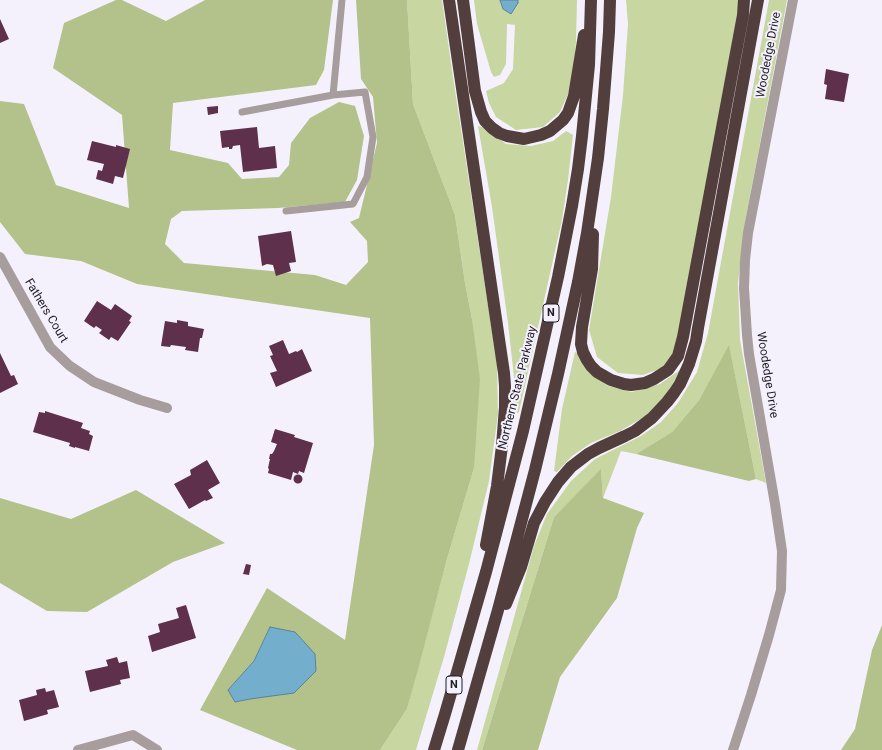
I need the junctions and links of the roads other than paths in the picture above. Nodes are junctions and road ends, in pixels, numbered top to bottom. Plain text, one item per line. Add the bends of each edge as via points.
1 (342, 0) edge
2 (449, 0) edge
3 (463, 0) edge
4 (591, 0) edge
5 (610, 0) edge
6 (744, 0) edge
7 (758, 0) edge
8 (793, 0) edge
9 (333, 95) junction
10 (242, 112) dead end
11 (595, 182) junction
12 (286, 211) dead end
13 (0, 257) edge
14 (167, 408) dead end
15 (473, 619) junction
16 (485, 657) junction
17 (78, 750) edge
18 (157, 750) edge
19 (434, 750) edge
20 (458, 750) edge
21 (733, 750) edge

1 - 9 lane
2 - 15 highway via 505,386 500,467
3 - 4 highway via 475,91 481,112 492,128 499,133 524,139 550,131 568,113 574,96
4 - 15 highway, Northern State Parkway / N via 589,65 582,136 567,234 523,431
5 - 11 highway, N
6 - 11 highway via 681,348 668,370 645,383 617,383 604,377 587,360 581,344 582,323 592,269
7 - 16 highway via 696,341 683,379 652,418 635,431 599,448 579,461 552,491 534,523 521,567
8 - 21 street, Woodedge Drive via 750,225 744,288 749,354 782,550 780,590 769,635
9 - 10 lane
9 - 12 lane via 365,92 373,137 367,177 353,204
11 - 16 highway, N via 578,282 558,374
13 - 14 street, Fathers Court via 50,347 70,366 94,382
15 - 19 highway, Northern State Parkway / N
16 - 20 highway, N
17 - 18 street via 133,735

